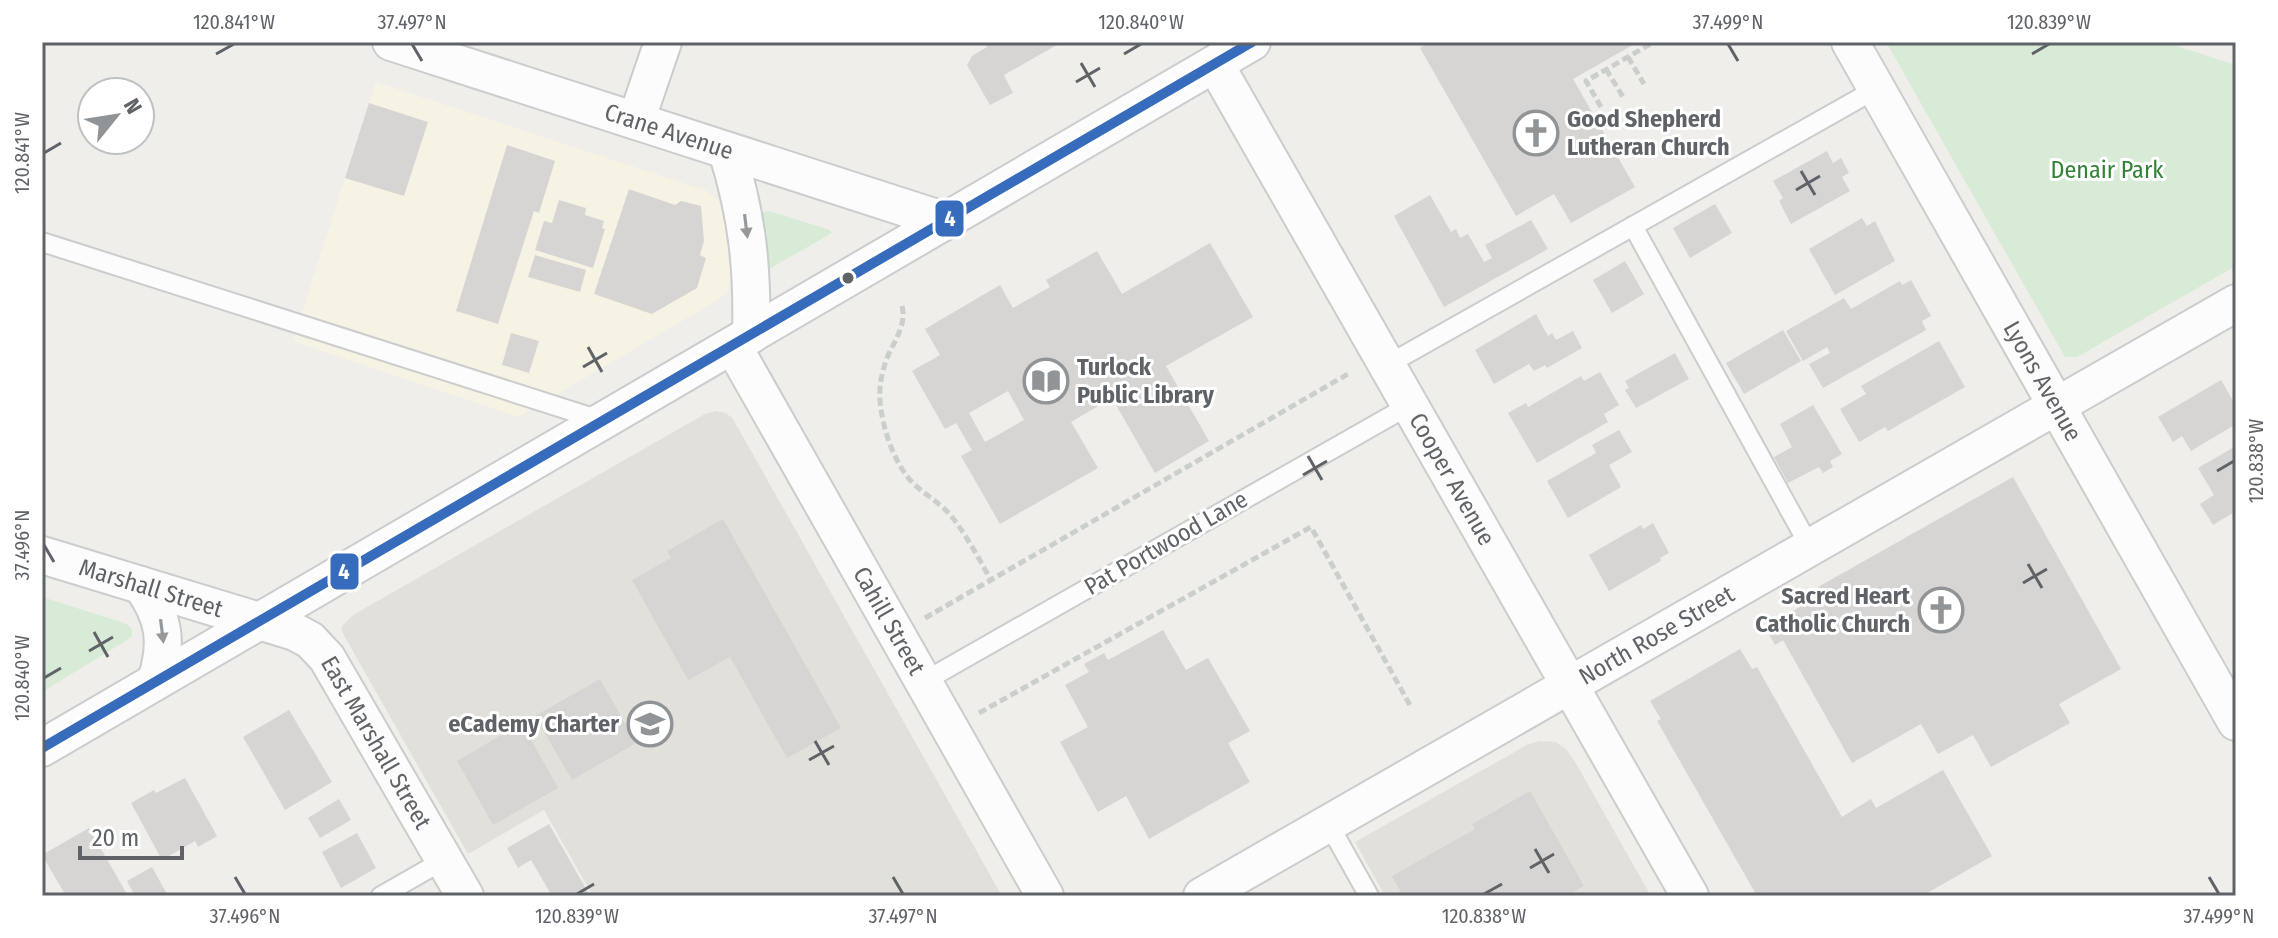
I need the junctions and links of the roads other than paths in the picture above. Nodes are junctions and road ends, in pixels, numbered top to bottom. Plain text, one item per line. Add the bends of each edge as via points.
1 (391, 42) edge
2 (663, 42) edge
3 (1252, 42) edge
4 (1850, 42) edge
5 (1215, 64) junction
6 (1876, 89) junction
7 (636, 121) junction
8 (727, 151) junction
9 (946, 221) junction
10 (1633, 226) junction
11 (42, 242) edge
12 (2236, 303) edge
13 (742, 340) junction
14 (1387, 365) junction
15 (1410, 405) junction
16 (2056, 406) junction
17 (603, 421) junction
18 (1810, 547) junction
19 (42, 555) edge
20 (141, 585) junction
21 (261, 620) junction
22 (156, 681) junction
23 (923, 682) junction
24 (1570, 685) junction
25 (2236, 722) edge
26 (42, 748) edge
27 (1328, 823) junction
28 (444, 860) junction
29 (381, 896) edge
30 (465, 896) edge
31 (1045, 896) edge
32 (1202, 896) edge
33 (1369, 896) edge
34 (1690, 896) edge

1 - 7 street, Crane Avenue
2 - 7 street
3 - 5 street
4 - 6 street, Lyons Avenue
5 - 9 street
5 - 14 street, Cooper Avenue
6 - 10 lane
6 - 16 street, Lyons Avenue
7 - 8 street, Crane Avenue
8 - 9 street, Crane Avenue
8 -> 13 street via 745,215 752,278
9 - 13 street
10 - 14 lane
10 - 18 lane
11 - 17 lane
12 - 16 street, North Rose Street
13 - 17 street
13 - 23 street, Cahill Street
14 - 15 street, Cooper Avenue
15 - 23 lane, Pat Portwood Lane
15 - 24 street, Cooper Avenue
16 - 18 street, North Rose Street
16 - 25 street, Lyons Avenue
17 - 21 street
18 - 24 street, North Rose Street
19 - 20 street, Marshall Street
20 - 21 street, Marshall Street
20 -> 22 street via 160,617 163,635
21 - 22 street
21 - 28 street, East Marshall Street via 303,636 324,653
22 - 26 street
23 - 31 street, Cahill Street
24 - 27 street, North Rose Street
24 - 34 street, Cooper Avenue
27 - 32 street, North Rose Street
27 - 33 lane
28 - 29 lane
28 - 30 street, East Marshall Street

